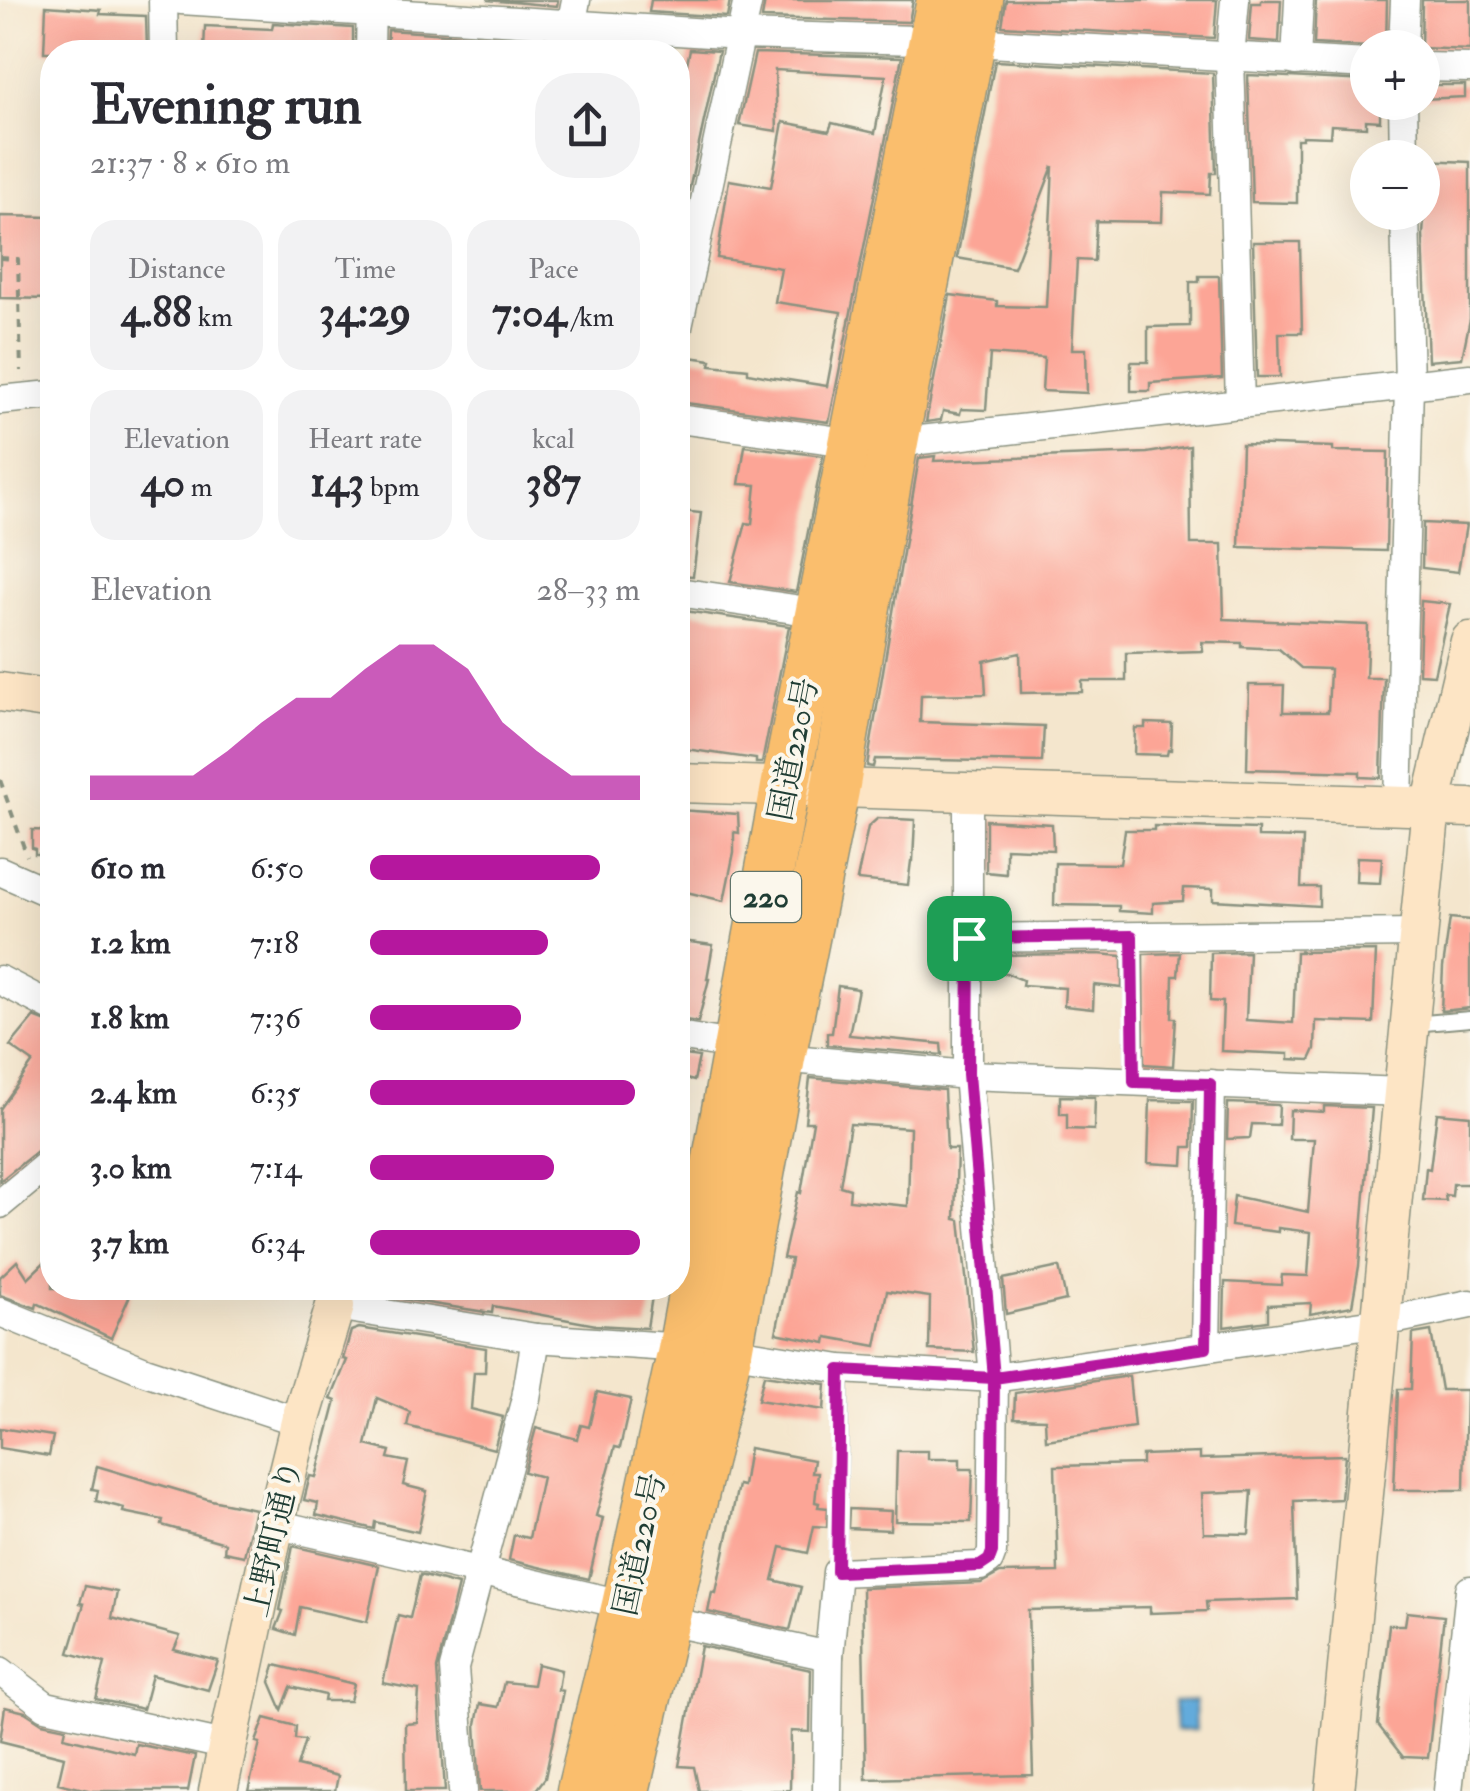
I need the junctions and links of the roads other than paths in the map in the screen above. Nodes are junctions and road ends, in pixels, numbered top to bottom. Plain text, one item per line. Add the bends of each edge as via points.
1 (164, 0) edge
2 (181, 0) edge
3 (748, 0) edge
4 (1235, 0) edge
5 (1300, 0) edge
6 (1405, 0) edge
7 (371, 6) edge
8 (574, 12) edge
9 (956, 21) edge
10 (1404, 30) edge
11 (741, 35) junction
12 (164, 40) edge
13 (370, 40) edge
14 (568, 40) edge
15 (1230, 57) junction
16 (1296, 61) junction
17 (1350, 63) edge
18 (1440, 67) edge
19 (1470, 68) edge
20 (690, 226) edge
21 (1405, 230) edge
22 (1470, 378) edge
23 (1409, 385) junction
24 (40, 396) edge
25 (11, 399) edge
26 (1240, 404) junction
27 (690, 420) edge
28 (874, 443) junction
29 (690, 594) edge
30 (820, 613) junction
31 (1470, 641) edge
32 (0, 692) edge
33 (40, 698) edge
34 (690, 783) edge
35 (785, 786) junction
36 (835, 790) junction
37 (968, 794) junction
38 (1415, 806) junction
39 (1470, 808) edge
40 (0, 871) edge
41 (40, 888) edge
42 (1417, 933) junction
43 (1132, 936) junction
44 (969, 938) junction
45 (0, 980) edge
46 (40, 1001) edge
47 (1470, 1019) edge
48 (1408, 1025) junction
49 (690, 1038) edge
50 (760, 1052) junction
51 (968, 1074) junction
52 (1134, 1082) junction
53 (1210, 1084) junction
54 (1403, 1092) junction
55 (40, 1171) edge
56 (0, 1204) edge
57 (336, 1300) edge
58 (352, 1300) edge
59 (1470, 1304) edge
60 (0, 1312) edge
61 (1382, 1322) junction
62 (536, 1338) junction
63 (1206, 1348) junction
64 (705, 1351) junction
65 (840, 1370) junction
66 (994, 1378) junction
67 (300, 1422) junction
68 (274, 1524) junction
69 (480, 1572) junction
70 (837, 1572) junction
71 (1470, 1590) edge
72 (645, 1612) junction
73 (829, 1656) junction
74 (0, 1671) edge
75 (1463, 1721) edge
76 (228, 1746) junction
77 (218, 1791) edge
78 (463, 1791) edge
79 (581, 1791) edge
80 (625, 1791) edge
81 (827, 1791) edge
82 (1335, 1791) edge
83 (1448, 1791) edge

1 - 12 street
2 - 7 street
3 - 11 street
4 - 15 street
5 - 16 street
6 - 10 street
7 - 8 street
7 - 13 street
8 - 11 street
8 - 14 street
9 - 11 street
9 - 15 street
9 - 28 highway, 国道220号 / 220
11 - 20 street
15 - 16 street
15 - 26 street
16 - 17 street
18 - 19 street
21 - 23 street
22 - 23 street
23 - 26 street
23 - 38 street
24 - 25 street
26 - 28 street
27 - 28 street
28 - 30 highway, 国道220号 / 220
28 - 36 highway, 国道220号 / 220
29 - 30 street
30 - 35 highway, 国道220号 / 220
31 - 38 street
32 - 33 street
34 - 35 street
35 - 36 street
35 - 50 highway, 国道220号 / 220
36 - 37 street
36 - 50 highway, 国道220号 / 220
37 - 38 street
37 - 44 street
38 - 39 street
38 - 42 street
40 - 41 street
42 - 43 street
42 - 48 street
43 - 44 street
43 - 52 lane
44 - 51 street
45 - 46 street
47 - 48 lane
48 - 54 street
49 - 50 street
50 - 51 street
50 - 64 highway, 国道220号 / 220
51 - 52 street
51 - 66 street
52 - 53 street
53 - 54 street
53 - 63 street
54 - 61 street
55 - 56 street
57 - 67 street, 上野町通り
58 - 62 street
59 - 61 street
60 - 67 street via 146,1371
61 - 63 street
61 - 82 street
62 - 64 street
62 - 69 street
63 - 66 street
64 - 65 street
64 - 72 highway, 国道220号 / 220
65 - 66 street
65 - 70 lane
66 - 70 street via 989,1560 980,1566
67 - 68 street, 上野町通り
68 - 69 street
68 - 76 street, 上野町通り
69 - 72 street
69 - 78 street via 454,1668
70 - 73 street
71 - 75 street
72 - 73 street
72 - 79 highway, 国道220号 / 220
72 - 80 highway, 国道220号 / 220
73 - 81 street
74 - 76 street via 46,1706
75 - 83 street
76 - 77 street, 上野町通り

